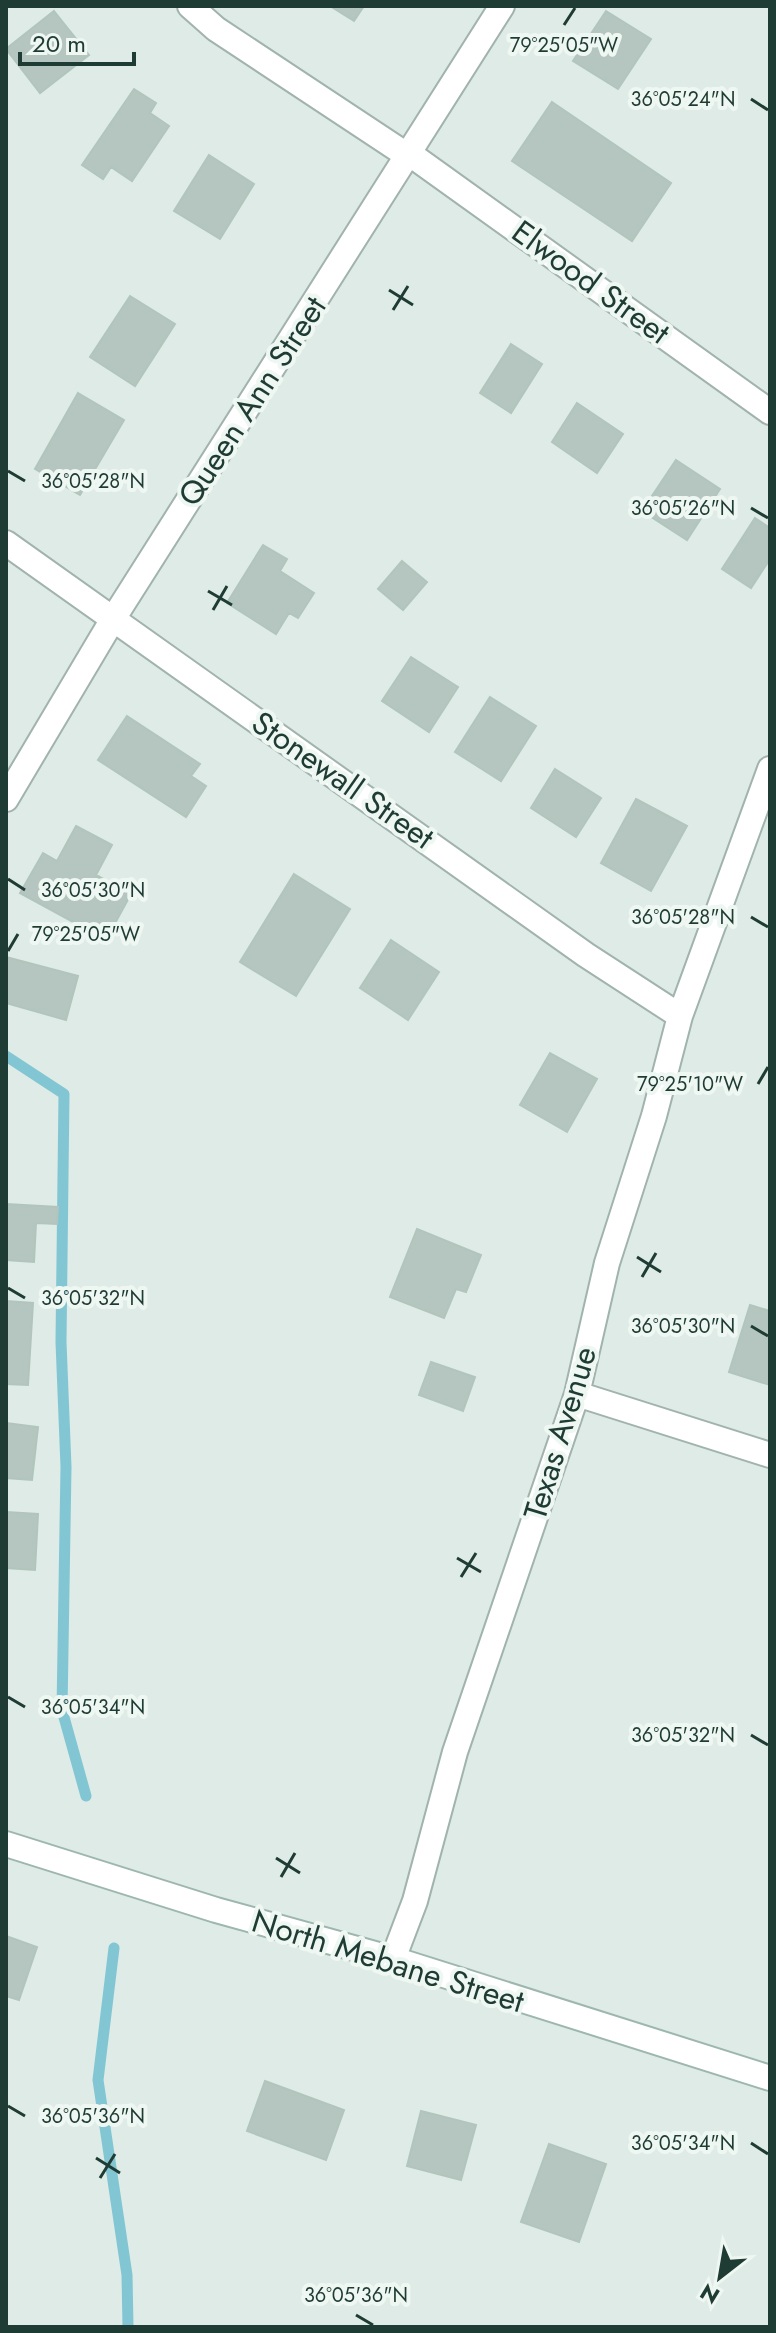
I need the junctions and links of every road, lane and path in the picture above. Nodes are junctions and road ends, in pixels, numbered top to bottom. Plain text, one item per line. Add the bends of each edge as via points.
1 (190, 6) edge
2 (502, 6) edge
3 (410, 154) junction
4 (770, 412) edge
5 (6, 543) edge
6 (113, 619) junction
7 (770, 769) edge
8 (6, 799) edge
9 (680, 1016) junction
10 (577, 1394) junction
11 (770, 1455) edge
12 (6, 1844) edge
13 (393, 1959) junction
14 (770, 2078) edge

1 - 3 street, Elwood Street via 216,29
2 - 3 street, Queen Ann Street
3 - 4 street, Elwood Street
3 - 6 street, Queen Ann Street
5 - 6 street, Stonewall Street
6 - 8 street, Queen Ann Street
6 - 9 street, Stonewall Street
7 - 9 street, Texas Avenue
9 - 10 street, Texas Avenue via 607,1263
10 - 11 street
10 - 13 street, Texas Avenue via 455,1752 415,1901
12 - 13 street, North Mebane Street
13 - 14 street, North Mebane Street

